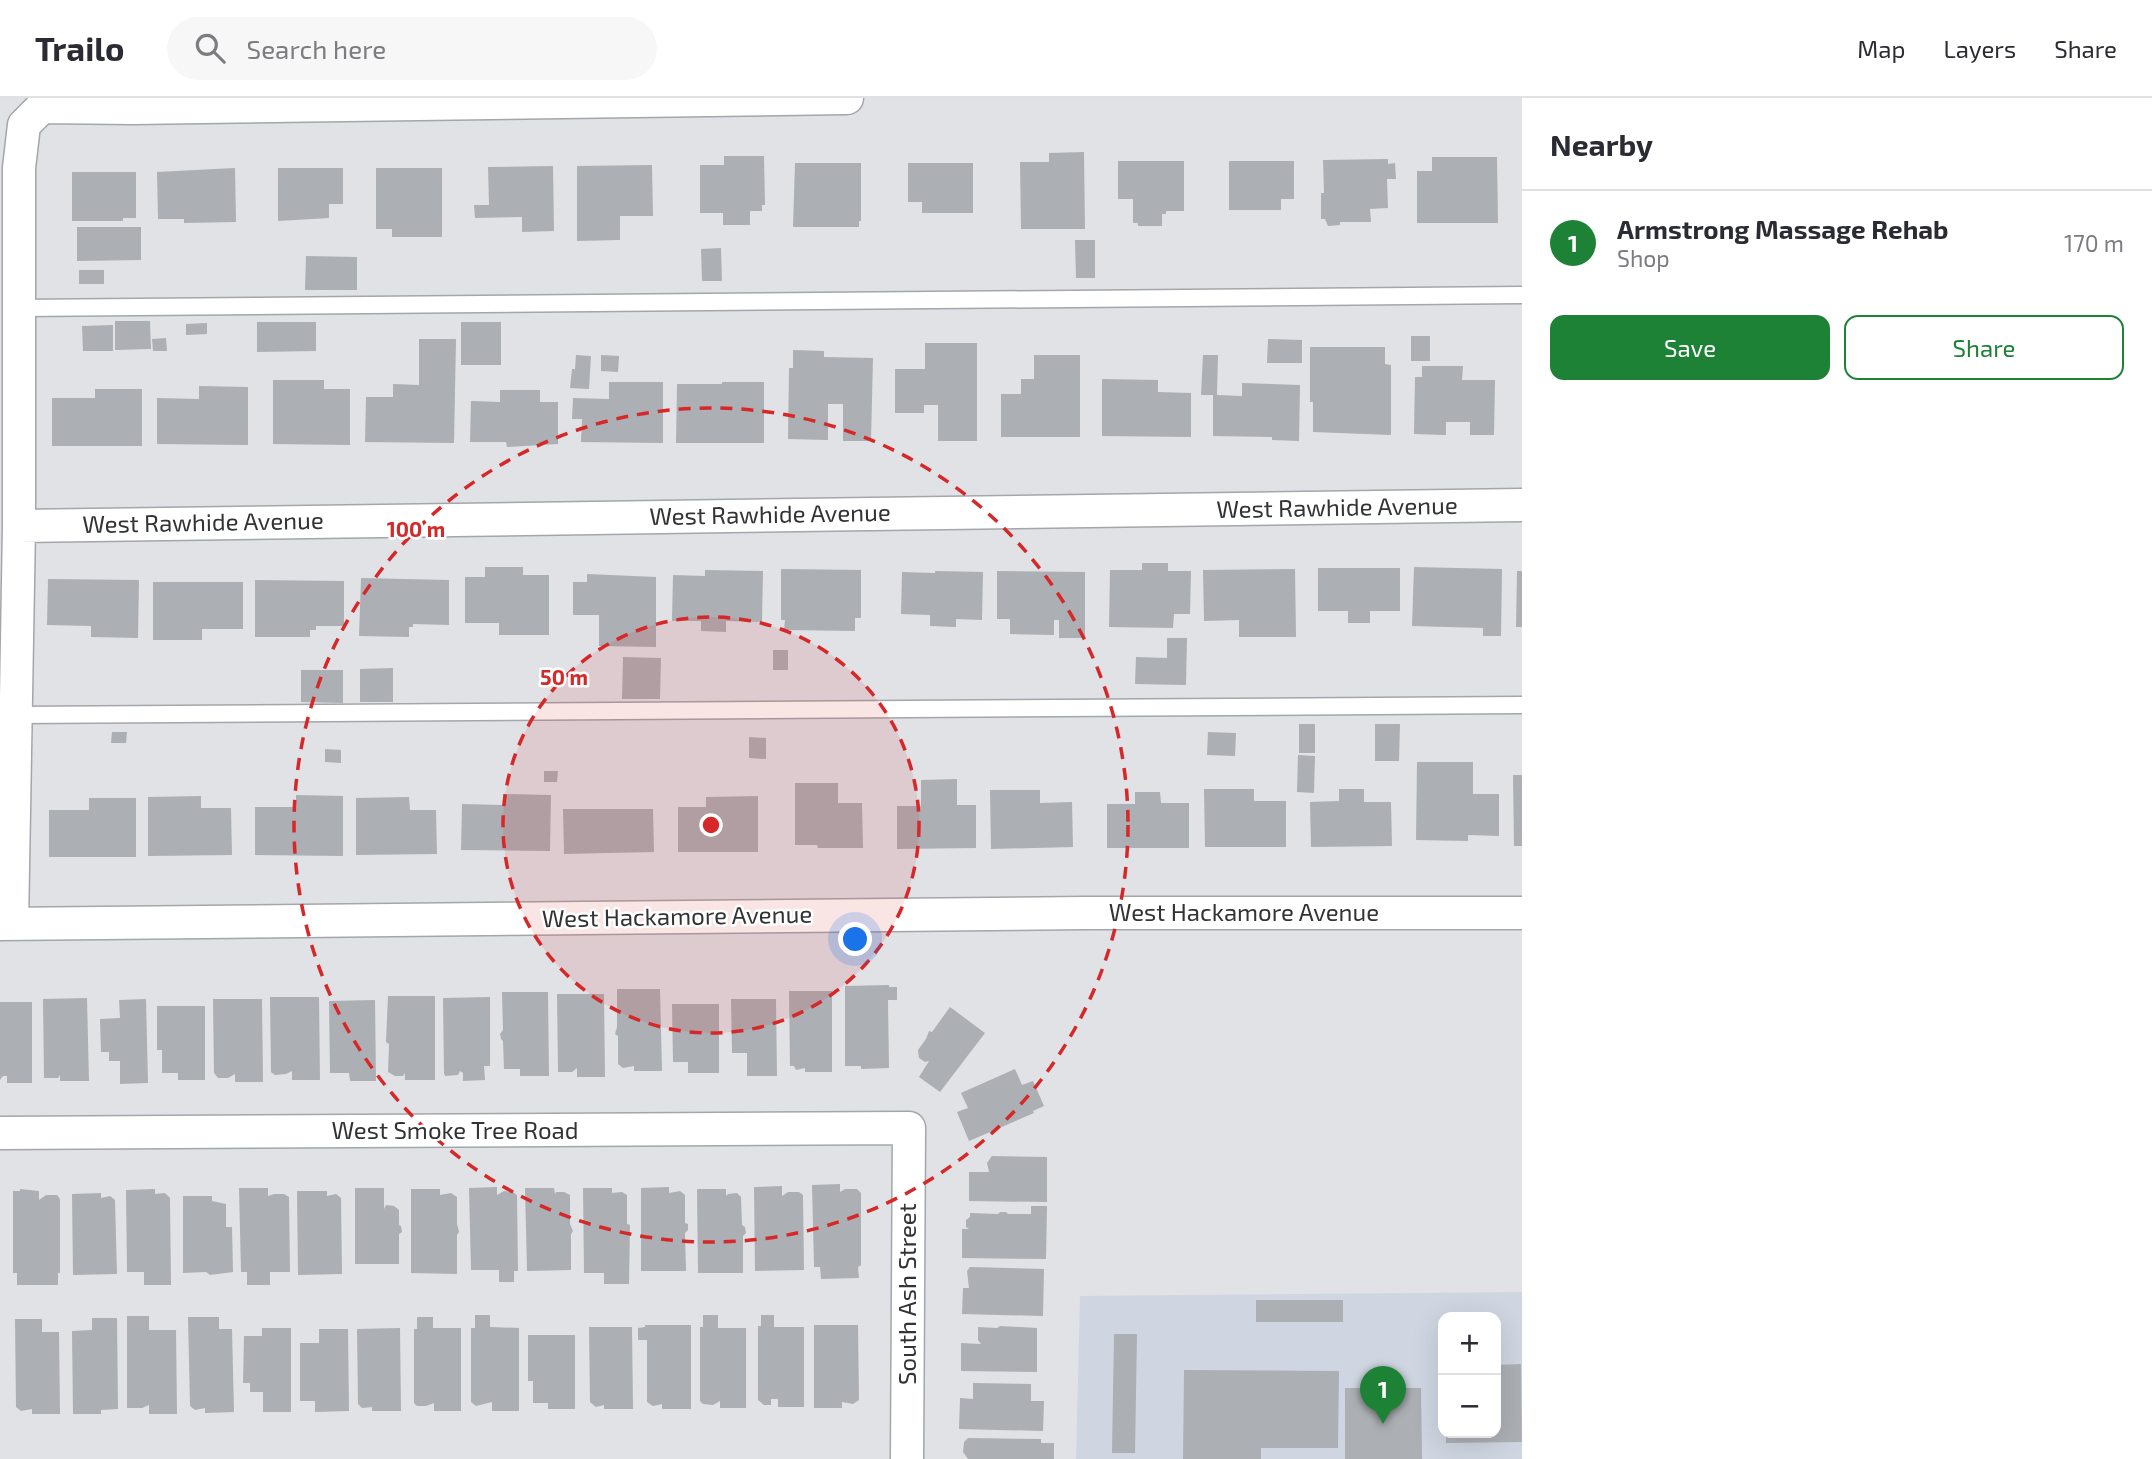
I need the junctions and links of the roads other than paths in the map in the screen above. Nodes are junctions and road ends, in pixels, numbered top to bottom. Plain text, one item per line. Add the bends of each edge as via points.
1 (847, 98) edge
2 (465, 101) edge
3 (133, 103) edge
4 (1522, 295) edge
5 (19, 308) junction
6 (1522, 505) edge
7 (19, 526) junction
8 (1522, 705) edge
9 (16, 715) junction
10 (1522, 913) edge
11 (6, 924) edge
12 (909, 1128) joint
13 (0, 1133) edge
14 (907, 1459) edge

1 - 2 street
2 - 3 street
3 - 5 street via 42,107 24,125 19,168
4 - 5 lane
5 - 7 street
6 - 7 street, West Rawhide Avenue
7 - 9 street
8 - 9 lane
9 - 11 street
10 - 11 street, West Hackamore Avenue
12 - 13 street, West Smoke Tree Road
12 - 14 street, South Ash Street

